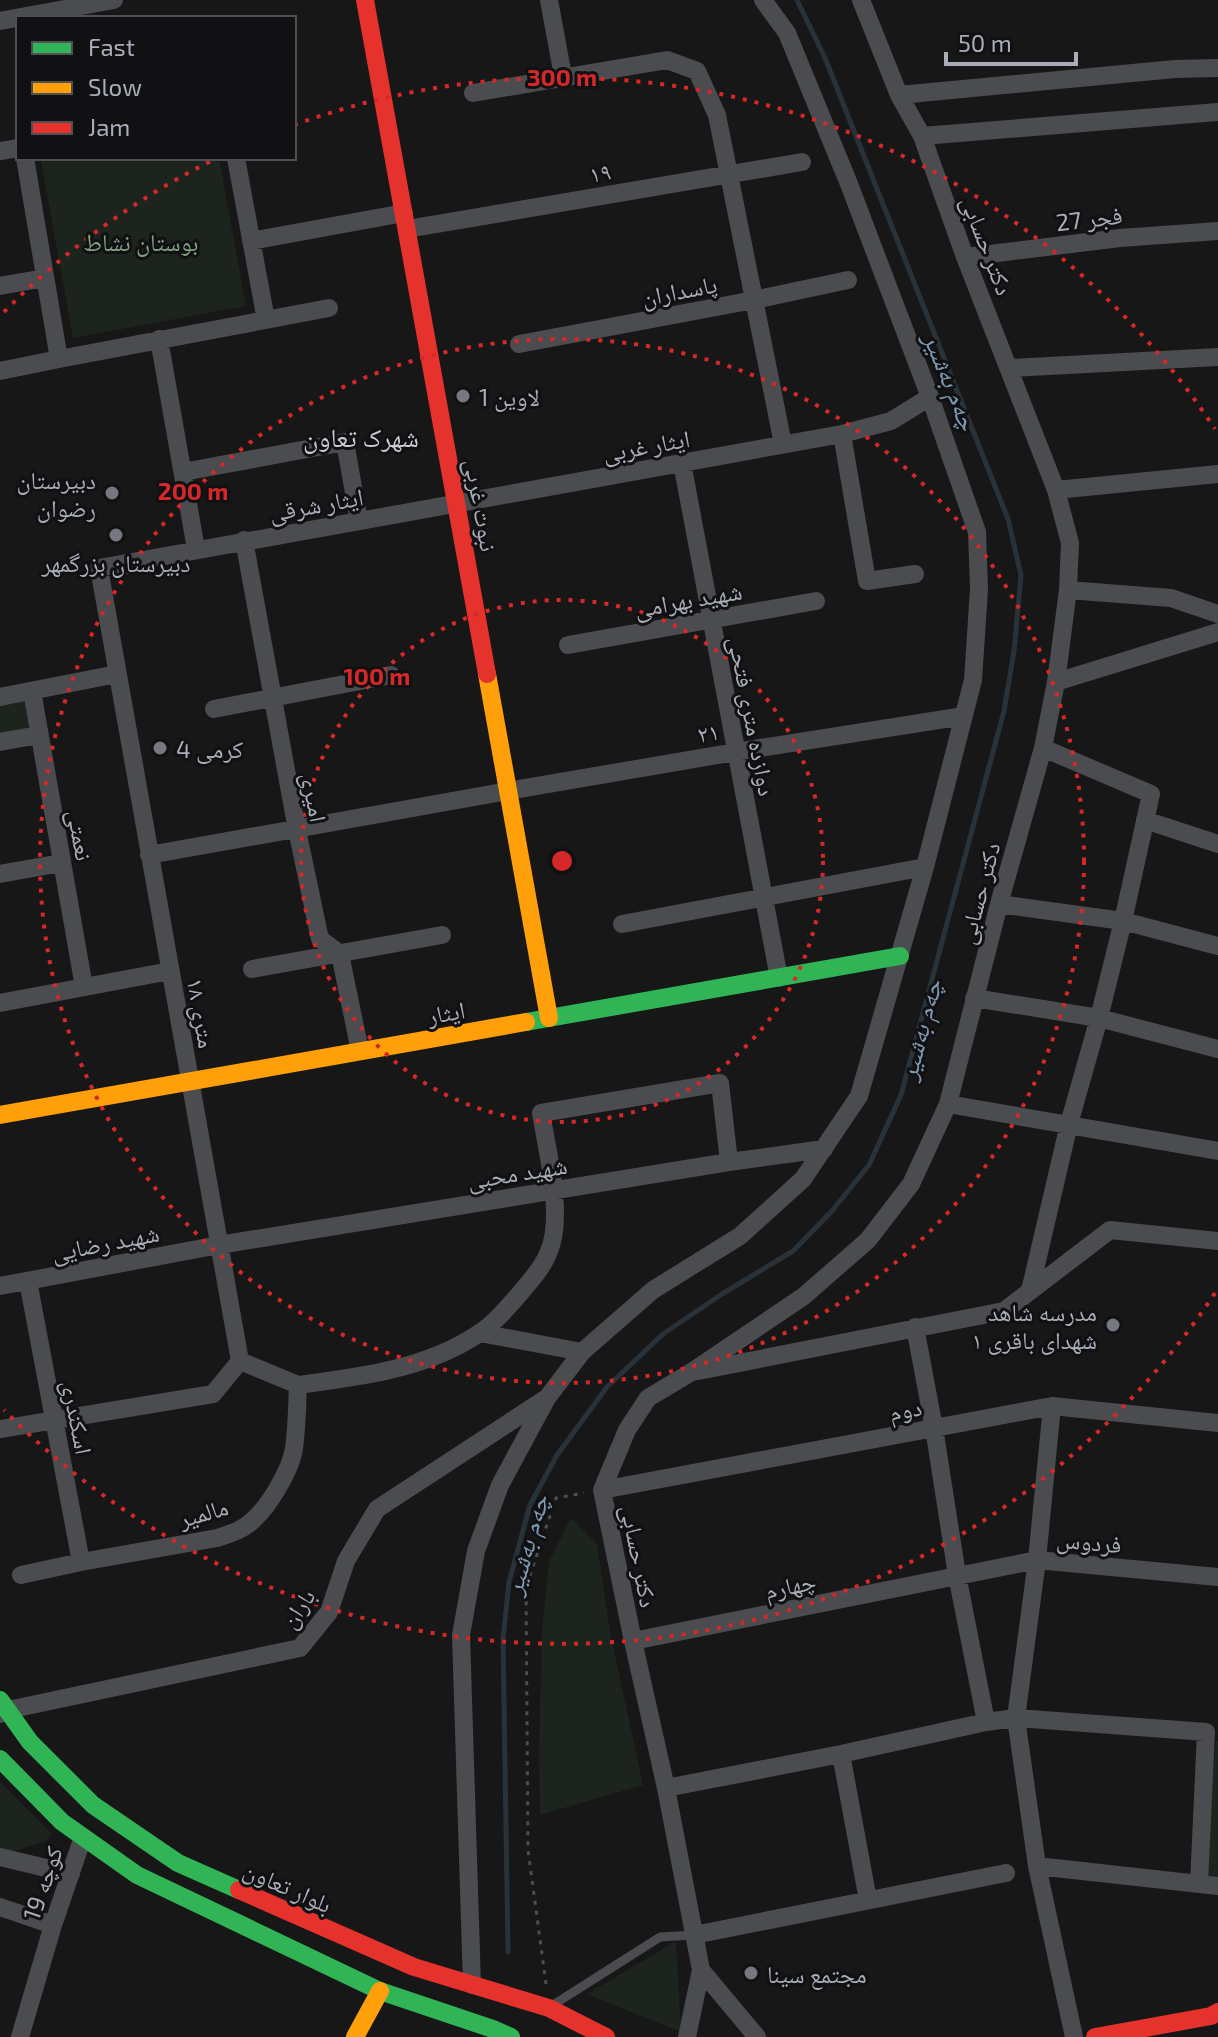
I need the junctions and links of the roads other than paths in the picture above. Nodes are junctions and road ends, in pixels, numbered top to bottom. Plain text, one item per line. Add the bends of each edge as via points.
1 (365, 0) edge
2 (549, 0) edge
3 (763, 0) edge
4 (861, 0) edge
5 (107, 5) edge
6 (33, 16) edge
7 (1218, 68) edge
8 (563, 76) junction
9 (473, 93) dead end
10 (899, 95) junction
11 (1218, 112) edge
12 (922, 136) junction
13 (25, 160) edge
14 (236, 160) edge
15 (802, 162) dead end
16 (729, 174) junction
17 (406, 221) junction
18 (1218, 231) edge
19 (251, 241) junction
20 (965, 257) junction
21 (45, 278) junction
22 (848, 280) dead end
23 (0, 286) edge
24 (754, 300) junction
25 (329, 308) dead end
26 (266, 320) junction
27 (159, 339) junction
28 (519, 344) dead end
29 (1218, 357) edge
30 (59, 359) junction
31 (1010, 368) junction
32 (0, 371) edge
33 (930, 397) junction
34 (842, 434) junction
35 (783, 444) junction
36 (682, 463) junction
37 (183, 472) junction
38 (1218, 474) edge
39 (1056, 490) junction
40 (457, 504) junction
41 (359, 521) junction
42 (244, 540) junction
43 (196, 549) junction
44 (915, 574) dead end
45 (1068, 590) junction
46 (816, 601) dead end
47 (1218, 614) edge
48 (711, 620) junction
49 (1218, 632) edge
50 (568, 645) dead end
51 (117, 674) junction
52 (391, 675) dead end
53 (1056, 682) junction
54 (32, 691) junction
55 (0, 697) edge
56 (272, 698) junction
57 (214, 709) dead end
58 (964, 716) junction
59 (39, 735) junction
60 (0, 742) edge
61 (1043, 748) junction
62 (735, 752) junction
63 (508, 791) junction
64 (1145, 820) junction
65 (297, 830) junction
66 (1218, 844) edge
67 (149, 855) junction
68 (61, 863) junction
69 (925, 867) junction
70 (0, 874) edge
71 (763, 899) junction
72 (999, 904) junction
73 (1123, 921) junction
74 (622, 924) dead end
75 (442, 935) dead end
76 (1218, 946) edge
77 (340, 954) junction
78 (900, 956) junction
79 (252, 969) dead end
80 (170, 971) junction
81 (779, 978) junction
82 (84, 987) junction
83 (974, 998) junction
84 (0, 1003) edge
85 (549, 1018) junction
86 (1099, 1018) junction
87 (1218, 1049) edge
88 (360, 1051) junction
89 (190, 1082) junction
90 (948, 1104) junction
91 (0, 1115) edge
92 (1069, 1124) junction
93 (824, 1149) junction
94 (1218, 1151) edge
95 (729, 1162) junction
96 (554, 1190) junction
97 (1218, 1241) edge
98 (219, 1245) junction
99 (28, 1281) junction
100 (0, 1286) edge
101 (1030, 1291) junction
102 (915, 1327) junction
103 (480, 1333) junction
104 (582, 1352) junction
105 (240, 1361) junction
106 (690, 1373) junction
107 (298, 1385) junction
108 (547, 1398) junction
109 (1052, 1406) junction
110 (54, 1419) junction
111 (1218, 1423) edge
112 (934, 1428) junction
113 (0, 1429) edge
114 (602, 1490) junction
115 (1037, 1560) junction
116 (81, 1562) junction
117 (21, 1575) dead end
118 (957, 1575) junction
119 (1218, 1577) edge
120 (633, 1641) junction
121 (3, 1708) edge
122 (1016, 1718) junction
123 (986, 1722) junction
124 (1212, 1732) edge
125 (841, 1754) junction
126 (0, 1759) edge
127 (666, 1788) junction
128 (83, 1837) junction
129 (0, 1857) edge
130 (1037, 1866) junction
131 (1006, 1873) dead end
132 (71, 1874) junction
133 (1199, 1884) junction
134 (1218, 1886) edge
135 (868, 1900) junction
136 (0, 1907) edge
137 (53, 1925) junction
138 (694, 1935) junction
139 (701, 1970) junction
140 (472, 1985) junction
141 (380, 1991) junction
142 (549, 2008) junction
143 (1218, 2012) edge
144 (20, 2037) edge
145 (355, 2037) edge
146 (511, 2037) edge
147 (606, 2037) edge
148 (687, 2037) edge
149 (757, 2037) edge
150 (1074, 2037) edge
151 (1095, 2037) edge

1 - 17 street, نبوت غربی
2 - 8 street
3 - 33 street via 787,33
4 - 10 street, دکتر حسابی
5 - 6 street
7 - 10 street
8 - 9 street
8 - 16 street via 667,60 697,71 717,115
10 - 12 street, دکتر حسابی
11 - 12 street
12 - 20 street, دکتر حسابی
13 - 21 street
14 - 19 street
15 - 16 street, ۱۹
16 - 17 street, ۱۹
16 - 24 street
17 - 19 street, ۱۹
17 - 40 street, نبوت غربی
18 - 20 street, فجر 27
19 - 26 street
20 - 31 street, دکتر حسابی
21 - 23 street
21 - 30 street
22 - 24 street, پاسداران
24 - 28 street, پاسداران
24 - 35 street
25 - 26 street
26 - 27 street
27 - 30 street
27 - 37 street
29 - 31 street
30 - 32 street
31 - 39 street, دکتر حسابی
33 - 34 street, ایثار غربی via 891,421
33 - 58 street via 977,532 973,680
34 - 35 street, ایثار غربی
34 - 44 street via 867,581
35 - 36 street, ایثار غربی
36 - 40 street, ایثار غربی
36 - 48 street, دوازده متری فتحی
37 - 41 street via 345,442
37 - 43 street
38 - 39 street
39 - 45 street, دکتر حسابی via 1070,543
40 - 41 street, ایثار شرقی
40 - 63 street, نبوت غربی
41 - 42 street, ایثار شرقی
42 - 43 street, ایثار شرقی
42 - 56 street, امیری
43 - 51 street, ایثار شرقی via 99,568
45 - 47 street via 1171,598
45 - 53 street, دکتر حسابی
46 - 48 street, شهید بهرامی
48 - 50 street, شهید بهرامی
48 - 62 street, دوازده متری فتحی
49 - 53 street
51 - 54 street
51 - 67 street, ۱۸ متری
52 - 56 street
53 - 61 street, دکتر حسابی
54 - 55 street
54 - 59 street, نعمتی
56 - 57 street
56 - 65 street, امیری
58 - 62 street, ۲۱
58 - 69 street
59 - 60 street
59 - 68 street, نعمتی
61 - 64 street via 1151,794
61 - 72 street, دکتر حسابی
62 - 63 street, ۲۱
62 - 71 street, دوازده متری فتحی
63 - 65 street, ۲۱
63 - 85 street, نبوت غربی
64 - 66 street
64 - 73 street
65 - 67 street, ۲۱
65 - 77 street, امیری via 320,939
67 - 80 street, ۱۸ متری
68 - 70 street
68 - 82 street, نعمتی
69 - 71 street
69 - 78 street
71 - 74 street
71 - 81 street, دوازده متری فتحی
72 - 73 street
72 - 83 street, دکتر حسابی
73 - 76 street
73 - 86 street
75 - 77 street
77 - 79 street
77 - 88 street, امیری
78 - 81 street, ایثار
78 - 93 street via 859,1096
80 - 82 street
80 - 89 street, ۱۸ متری
81 - 85 street, ایثار
82 - 84 street
83 - 86 street
83 - 90 street, دکتر حسابی
85 - 88 street, ایثار
86 - 87 street
86 - 92 street
88 - 89 street, ایثار
89 - 91 street, ایثار
89 - 98 street, ۱۸ متری
90 - 92 street
90 - 106 street, دکتر حسابی via 911,1184 868,1240 804,1296
92 - 94 street
92 - 101 street
93 - 95 street, شهید محبی
93 - 104 street via 803,1179 740,1236 653,1290
95 - 96 street, شهید محبی
95 - 96 street via 720,1083 541,1113
96 - 98 street, شهید محبی
96 - 103 street via 550,1251 511,1304
97 - 101 street via 1110,1230
98 - 99 street, شهید رضایی
98 - 105 street, ۱۸ متری
99 - 100 street, شهید رضایی
99 - 110 street, اسکندری
101 - 102 street via 1004,1311
102 - 106 street
102 - 112 street
103 - 104 street
103 - 107 street via 440,1355 347,1379
104 - 108 street
105 - 107 street
105 - 110 street via 213,1394
106 - 114 street, دکتر حسابی via 648,1398 627,1430
107 - 116 street, مالمیر via 294,1451 282,1479 252,1521 217,1538
108 - 121 street, باران via 377,1509 346,1561 329,1612 300,1648
108 - 140 street via 500,1485 476,1551 461,1635
109 - 111 street, دوم
109 - 112 street, دوم
109 - 115 street
110 - 113 street
110 - 116 street, اسکندری
112 - 114 street, دوم
112 - 118 street
114 - 120 street, دکتر حسابی
115 - 118 street, فردوس
115 - 119 street, فردوس
115 - 122 street
116 - 117 street, مالمیر
118 - 120 street, چهارم
118 - 123 street
120 - 127 street, دکتر حسابی
121 - 140 street, بلوار تعاون via 93,1805 178,1863 414,1967
122 - 123 street
122 - 124 street
122 - 130 street
123 - 125 street
124 - 133 street
125 - 127 street
125 - 135 street
126 - 128 street
127 - 138 street, دکتر حسابی
128 - 132 street, کوچه 19
128 - 141 street via 137,1875
129 - 132 street
130 - 133 street
130 - 150 street
131 - 135 street
132 - 137 street, کوچه 19
133 - 134 street
135 - 138 street
136 - 137 street
137 - 144 street, کوچه 19
138 - 139 street, دکتر حسابی
138 - 142 lane via 660,1937
139 - 148 street
139 - 149 street
140 - 142 street, بلوار تعاون
141 - 145 street
141 - 146 street
142 - 147 street, بلوار تعاون
143 - 151 street

